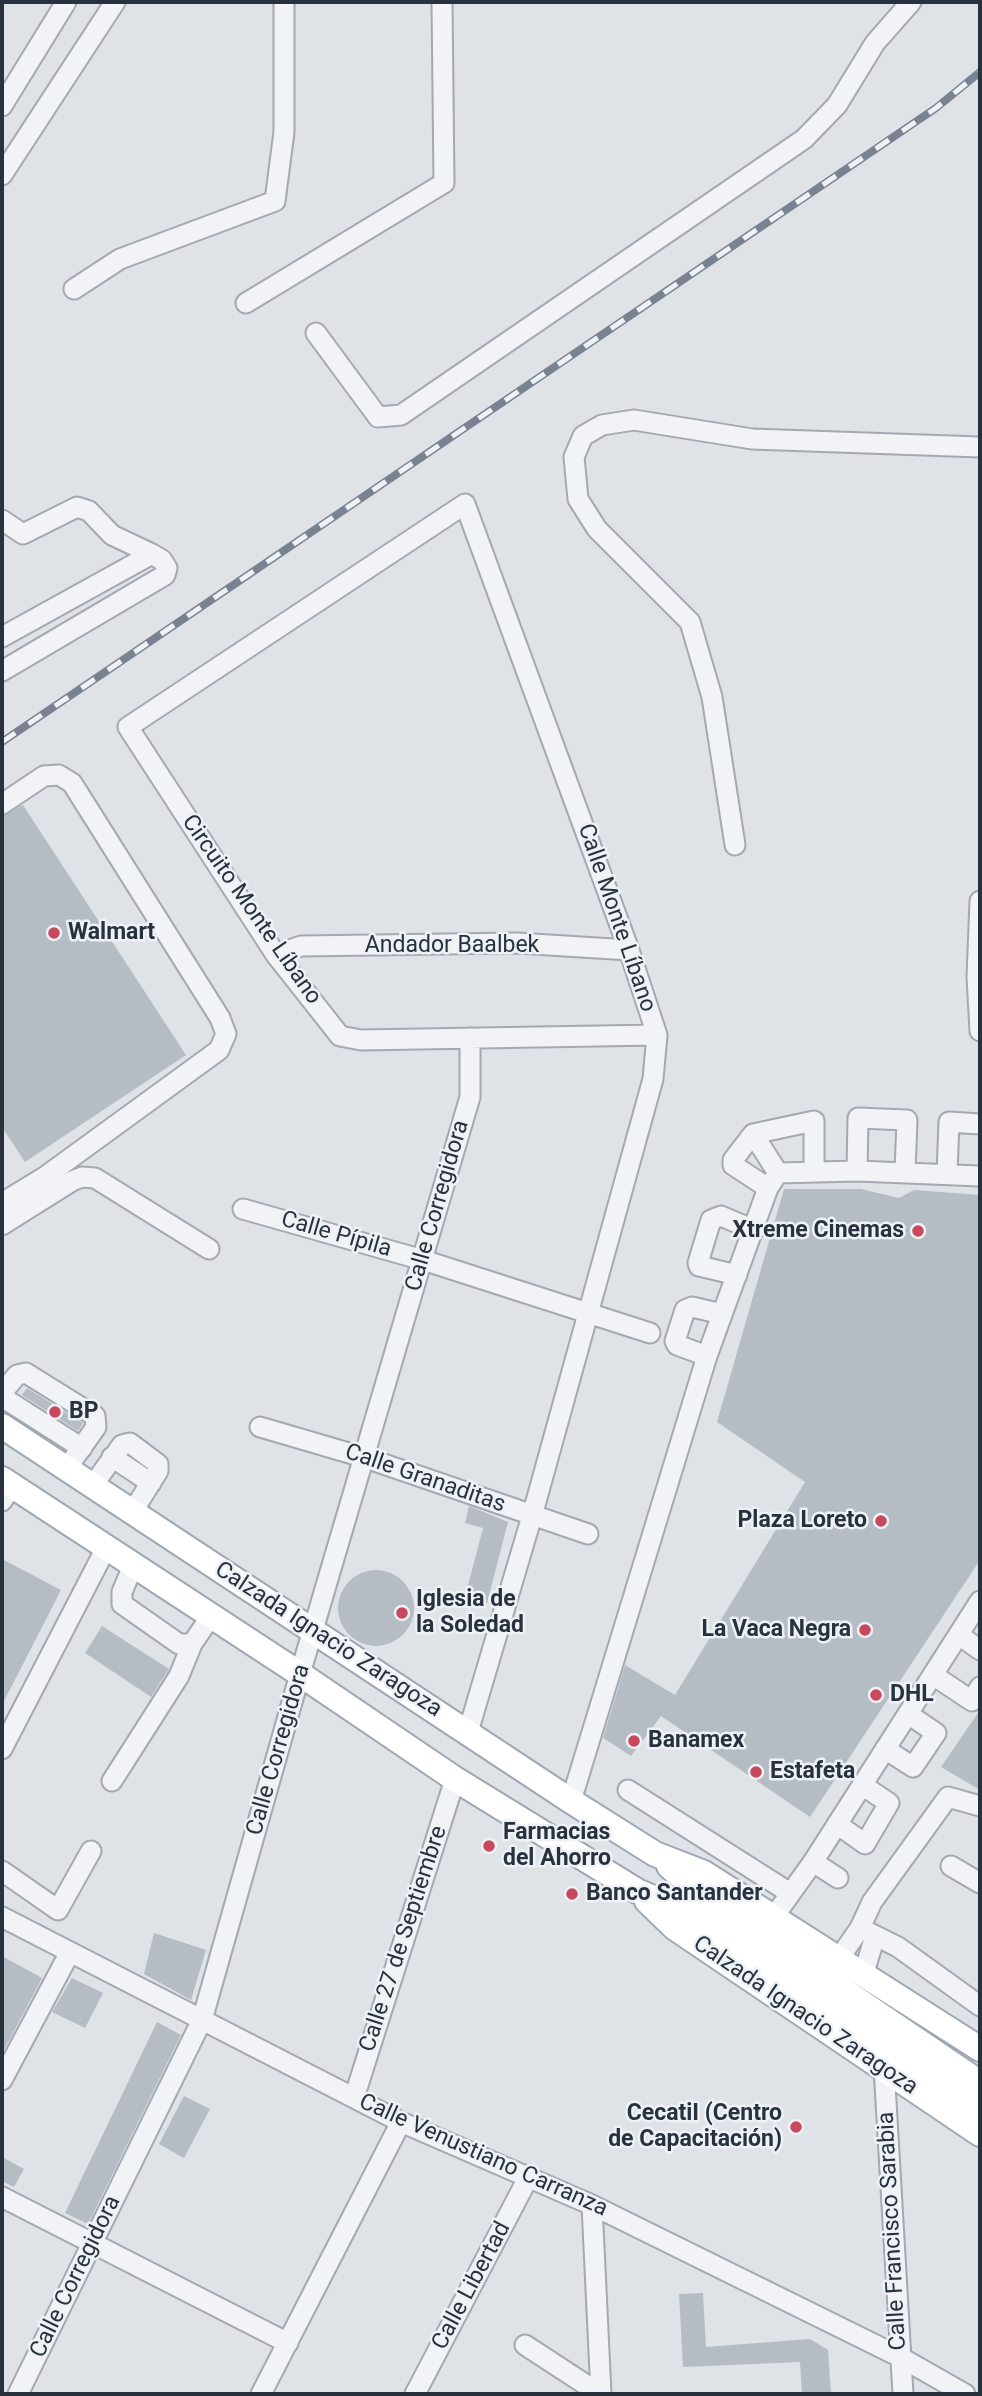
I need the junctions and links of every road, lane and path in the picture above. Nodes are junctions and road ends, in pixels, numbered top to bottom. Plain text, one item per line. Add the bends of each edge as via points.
1 (66, 2) edge
2 (115, 2) edge
3 (284, 2) edge
4 (442, 2) edge
5 (911, 2) edge
6 (2, 106) edge
7 (2, 175) edge
8 (74, 289) dead end
9 (246, 303) dead end
10 (316, 333) dead end
11 (980, 447) edge
12 (2, 520) edge
13 (152, 554) junction
14 (2, 637) edge
15 (2, 671) edge
16 (128, 727) joint
17 (2, 804) edge
18 (735, 845) dead end
19 (980, 901) edge
20 (980, 929) edge
21 (629, 950) junction
22 (276, 956) junction
23 (978, 977) edge
24 (980, 1031) edge
25 (657, 1035) junction
26 (470, 1038) junction
27 (980, 1124) edge
28 (753, 1134) junction
29 (857, 1171) junction
30 (905, 1171) junction
31 (814, 1172) junction
32 (947, 1173) junction
33 (980, 1176) edge
34 (773, 1181) junction
35 (2, 1203) edge
36 (243, 1209) dead end
37 (2, 1226) edge
38 (754, 1230) junction
39 (209, 1249) dead end
40 (423, 1260) junction
41 (737, 1275) junction
42 (589, 1314) junction
43 (722, 1314) junction
44 (650, 1333) dead end
45 (707, 1356) junction
46 (2, 1395) edge
47 (2, 1426) edge
48 (260, 1427) dead end
49 (82, 1448) junction
50 (366, 1458) junction
51 (67, 1468) junction
52 (93, 1485) junction
53 (5, 1489) edge
54 (133, 1511) junction
55 (532, 1516) junction
56 (588, 1534) dead end
57 (106, 1548) junction
58 (133, 1566) junction
59 (980, 1601) edge
60 (211, 1616) junction
61 (314, 1631) junction
62 (959, 1635) junction
63 (192, 1644) junction
64 (980, 1650) edge
65 (300, 1674) junction
66 (933, 1675) junction
67 (980, 1687) edge
68 (908, 1714) junction
69 (468, 1732) junction
70 (2, 1749) edge
71 (886, 1749) junction
72 (455, 1779) junction
73 (112, 1781) dead end
74 (862, 1786) junction
75 (628, 1790) dead end
76 (571, 1801) junction
77 (980, 1806) edge
78 (837, 1824) junction
79 (91, 1851) dead end
80 (655, 1854) junction
81 (813, 1862) junction
82 (951, 1866) dead end
83 (2, 1871) edge
84 (838, 1878) dead end
85 (980, 1883) edge
86 (637, 1891) junction
87 (790, 1893) junction
88 (2, 1917) edge
89 (774, 1918) junction
90 (867, 1932) junction
91 (69, 1954) junction
92 (838, 1960) junction
93 (785, 1965) junction
94 (863, 1976) junction
95 (980, 2006) edge
96 (202, 2020) junction
97 (980, 2049) edge
98 (884, 2067) junction
99 (2, 2080) edge
100 (980, 2083) edge
101 (354, 2098) junction
102 (980, 2109) edge
103 (401, 2122) junction
104 (980, 2134) edge
105 (528, 2178) junction
106 (2, 2197) edge
107 (592, 2205) junction
108 (92, 2243) junction
109 (288, 2343) junction
110 (525, 2345) dead end
111 (900, 2357) junction
112 (18, 2394) edge
113 (261, 2394) edge
114 (415, 2394) edge
115 (600, 2394) edge
116 (903, 2394) edge
117 (965, 2394) edge

1 - 6 street
2 - 7 street
3 - 8 street via 284,132 275,201 120,259
4 - 9 street via 444,183
5 - 10 street via 875,43 837,105 804,139 401,415 378,417
11 - 18 street via 752,439 634,420 601,425 583,436 574,457 578,499 597,529 690,622 712,697
12 - 13 street via 23,534 77,507 89,510 112,535
13 - 14 street
13 - 15 street via 162,560 166,575
16 - 21 street, Calle Monte Líbano via 465,504
16 - 22 street, Circuito Monte Líbano
17 - 35 street via 44,776 59,775 72,783 226,1034 219,1051
19 - 20 street
20 - 23 street
21 - 22 street, Andador Baalbek via 517,943 301,946
21 - 25 street, Calle Monte Líbano
22 - 26 street, Circuito Monte Líbano via 349,1040
23 - 24 street
25 - 26 street, Circuito Monte Líbano
25 - 42 street, Calle Monte Líbano via 653,1079
26 - 40 street, Calle Corregidora via 470,1097
27 - 32 street via 949,1122
28 - 31 street via 814,1121
28 - 34 street
28 - 34 street via 733,1166
29 - 30 street
29 - 30 street via 858,1118 907,1120
29 - 31 street
30 - 32 street
31 - 34 street
32 - 33 street
34 - 38 street
36 - 40 street, Calle Pípila
37 - 39 street via 72,1181 95,1178
38 - 41 street
38 - 41 street via 721,1216 711,1220 698,1263
40 - 42 street, Calle Pípila
40 - 50 street, Calle Corregidora
41 - 43 street
42 - 44 street, Calle Pípila
42 - 55 street, Calle Monte Líbano
43 - 45 street
43 - 45 street via 685,1310 675,1341
45 - 76 street
46 - 49 street
46 - 49 street via 17,1374 26,1373 95,1416 96,1427
47 - 51 main road, Calzada Ignacio Zaragoza
48 - 50 street, Calle Granaditas
49 - 51 street
50 - 55 street, Calle Granaditas
50 - 61 street, Calle Corregidora
51 - 52 main road, Calzada Ignacio Zaragoza
52 - 54 main road, Calzada Ignacio Zaragoza
52 - 54 street via 112,1457 151,1483
53 - 57 main road, Calzada Ignacio Zaragoza
54 - 61 main road, Calzada Ignacio Zaragoza
55 - 56 street, Calle Granaditas
55 - 69 street, Calle Monte Líbano
57 - 58 main road, Calzada Ignacio Zaragoza
57 - 70 street
58 - 60 main road, Calzada Ignacio Zaragoza
58 - 63 street via 122,1604 179,1644
59 - 62 street
60 - 63 street
60 - 65 main road, Calzada Ignacio Zaragoza
61 - 65 street, Calle Corregidora
61 - 69 main road, Calzada Ignacio Zaragoza
62 - 64 street
62 - 66 street
63 - 73 street via 179,1676
65 - 72 main road, Calzada Ignacio Zaragoza
65 - 96 street, Calle Corregidora
66 - 67 street via 972,1701
66 - 68 street
68 - 71 street
68 - 71 street via 936,1733 914,1767
69 - 76 main road, Calzada Ignacio Zaragoza
71 - 74 street
72 - 86 main road, Calzada Ignacio Zaragoza
72 - 101 street, Calle 27 de Septiembre
74 - 78 street
74 - 78 street via 889,1803 865,1844
75 - 87 street
76 - 80 main road, Calzada Ignacio Zaragoza
77 - 90 street via 948,1797 872,1902
78 - 81 street
79 - 83 street via 58,1910
80 - 89 main road, Calzada Ignacio Zaragoza via 704,1874
80 - 93 main road, Calzada Ignacio Zaragoza
81 - 84 street
81 - 87 street
82 - 85 street
86 - 93 main road, Calzada Ignacio Zaragoza
86 - 98 main road, Calzada Ignacio Zaragoza via 675,1928
87 - 89 street
88 - 91 street, Calle Venustiano Carranza
89 - 92 main road, Calzada Ignacio Zaragoza
90 - 92 street
90 - 94 street
90 - 95 street via 898,1947
91 - 96 street, Calle Venustiano Carranza
91 - 99 street
92 - 94 main road, Calzada Ignacio Zaragoza
93 - 100 main road, Calzada Ignacio Zaragoza
93 - 102 main road, Calzada Ignacio Zaragoza
94 - 97 main road, Calzada Ignacio Zaragoza
96 - 101 street, Calle Venustiano Carranza
96 - 108 street, Calle Corregidora
98 - 104 main road, Calzada Ignacio Zaragoza
98 - 111 street, Calle Francisco Sarabia
101 - 103 street, Calle Venustiano Carranza
103 - 105 street, Calle Venustiano Carranza
103 - 109 street
105 - 107 street, Calle Venustiano Carranza
105 - 114 street, Calle Libertad
106 - 108 street
107 - 111 street, Calle Venustiano Carranza
107 - 115 street
108 - 109 street
108 - 112 street, Calle Corregidora
109 - 113 street
110 - 115 street
111 - 116 street, Calle Francisco Sarabia
111 - 117 street, Calle Venustiano Carranza

